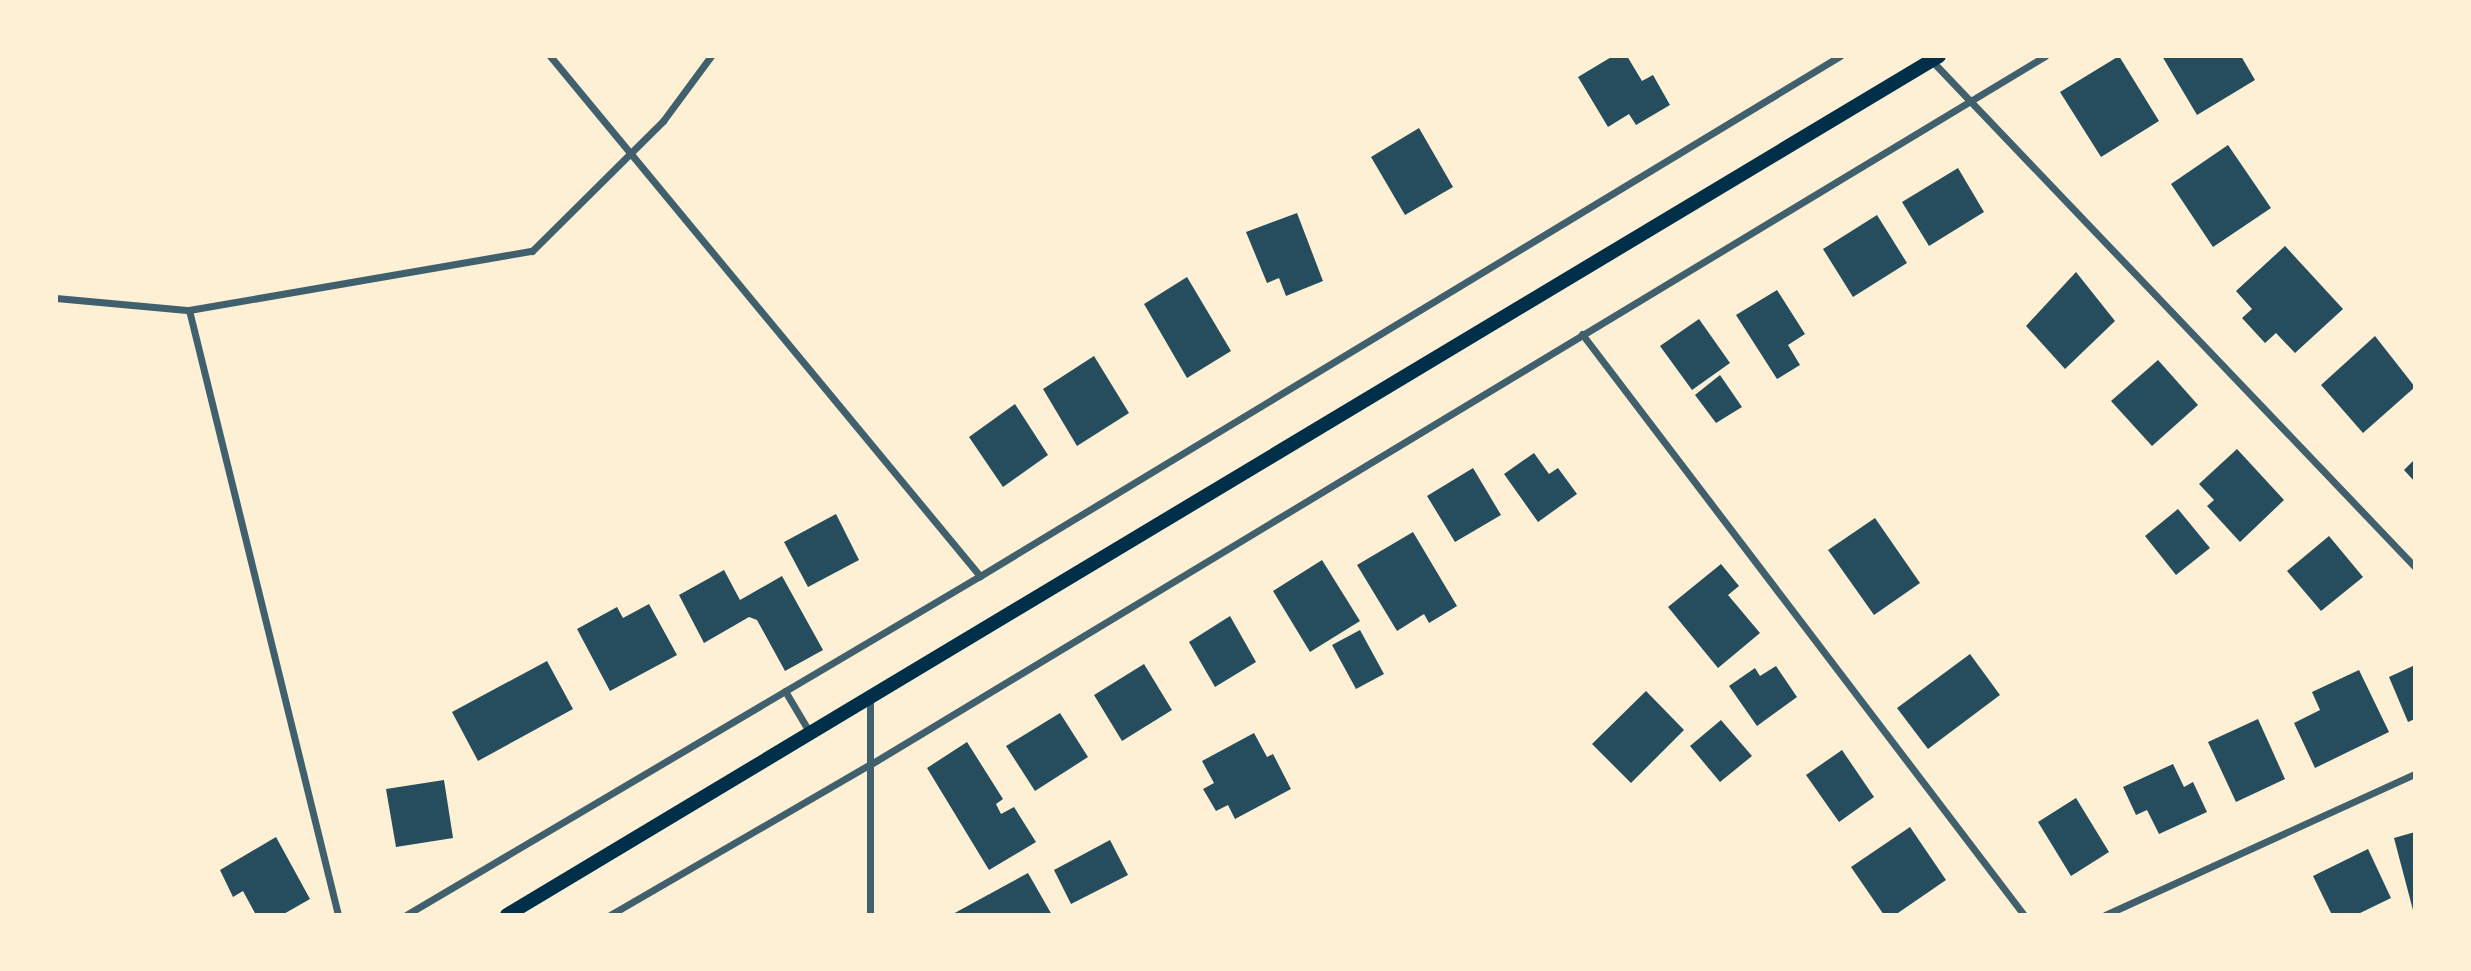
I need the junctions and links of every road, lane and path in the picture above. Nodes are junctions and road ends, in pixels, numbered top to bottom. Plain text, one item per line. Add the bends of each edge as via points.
1 (550, 56) edge
2 (711, 56) edge
3 (1840, 56) edge
4 (2045, 56) edge
5 (1933, 58) edge
6 (1972, 99) junction
7 (630, 154) junction
8 (56, 298) edge
9 (189, 310) junction
10 (1581, 334) junction
11 (2415, 567) edge
12 (980, 576) junction
13 (785, 691) junction
14 (870, 699) junction
15 (811, 735) junction
16 (872, 764) junction
17 (2415, 774) edge
18 (338, 915) edge
19 (406, 915) edge
20 (507, 915) edge
21 (610, 915) edge
22 (870, 915) edge
23 (2024, 915) edge
24 (2105, 915) edge

1 - 7 street
2 - 7 street via 663,121
3 - 12 street
4 - 6 street
5 - 6 street
5 - 14 main road
6 - 10 street
6 - 11 street
7 - 9 street via 532,251
7 - 12 street
8 - 9 street
9 - 18 street
10 - 16 street
10 - 23 street
12 - 13 street
13 - 15 street
13 - 19 street
14 - 15 main road
14 - 16 street
15 - 20 main road
16 - 21 street
16 - 22 street
17 - 24 street

